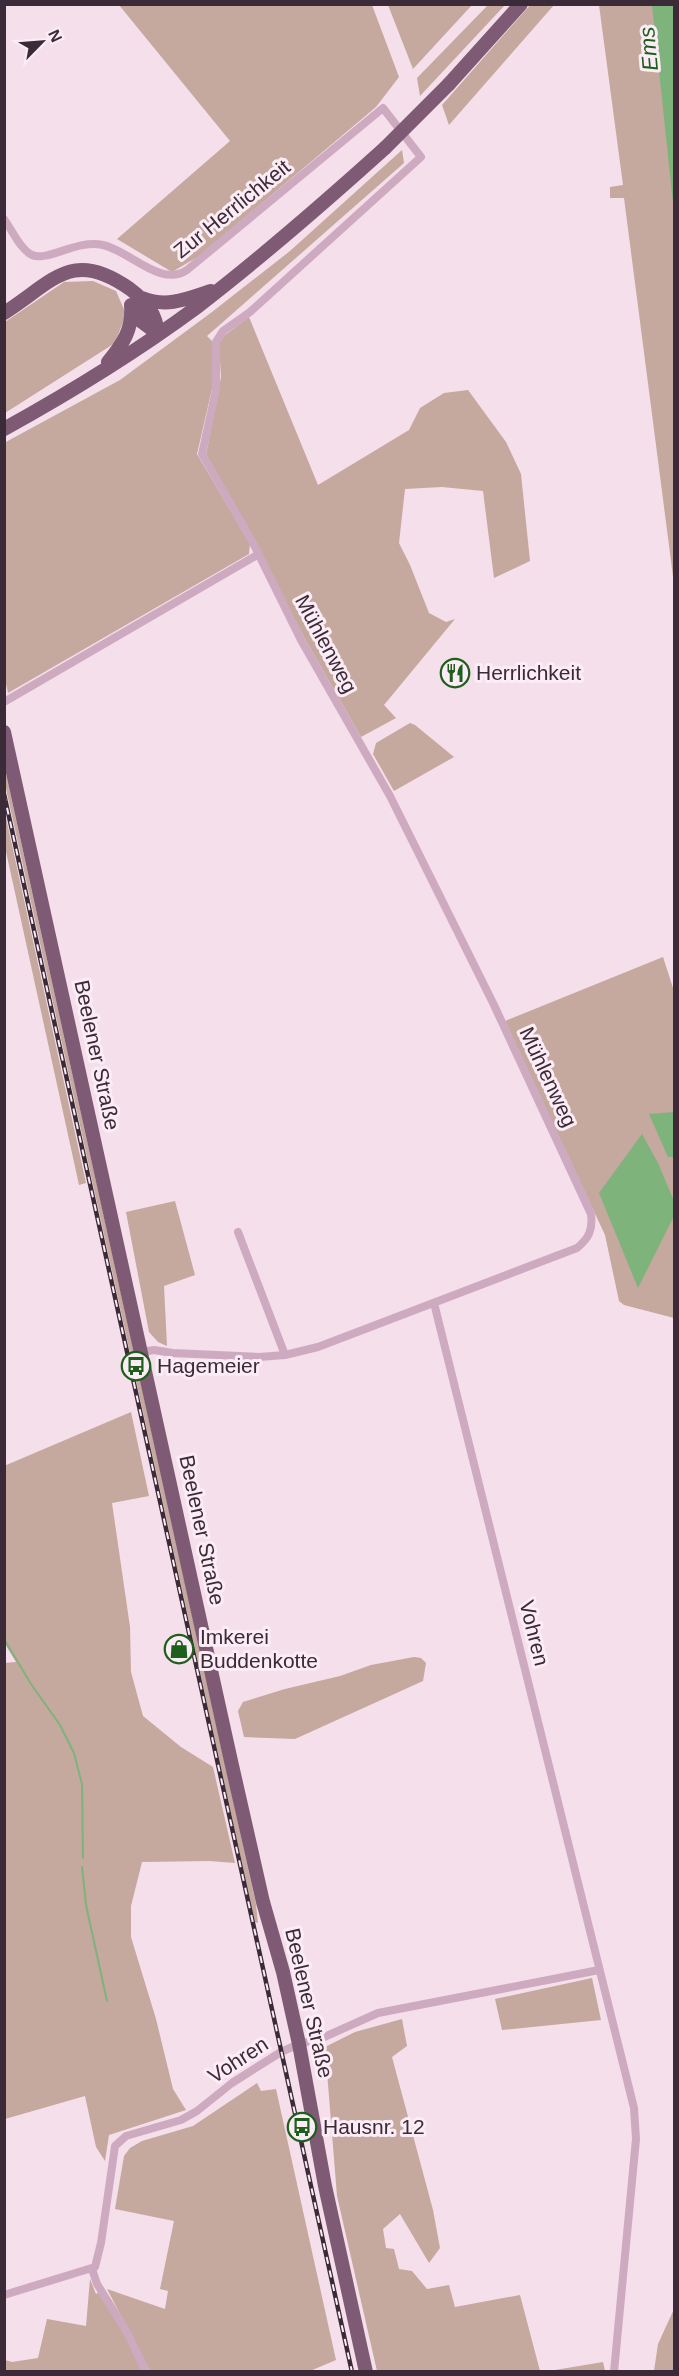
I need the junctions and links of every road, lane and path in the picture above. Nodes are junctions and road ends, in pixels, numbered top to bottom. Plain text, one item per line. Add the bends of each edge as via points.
1 (521, 4) edge
2 (403, 134) joint
3 (4, 219) edge
4 (221, 288) junction
5 (135, 301) junction
6 (4, 313) edge
7 (158, 334) junction
8 (97, 375) junction
9 (4, 429) edge
10 (259, 554) junction
11 (4, 702) edge
12 (4, 732) edge
13 (238, 1232) dead end
14 (434, 1304) junction
15 (141, 1352) junction
16 (285, 1355) junction
17 (599, 1970) junction
18 (299, 2044) junction
19 (92, 2270) junction
20 (4, 2295) edge
21 (146, 2372) edge
22 (366, 2372) edge
23 (614, 2372) edge

1 - 4 main road, bridge via 385,148
2 - 3 street, Zur Herrlichkeit via 383,108 187,270 174,276 161,274 118,250 98,244 34,256
2 - 10 street, Mühlenweg via 421,157 216,342 216,390 202,454
4 - 5 main road via 170,303
4 - 7 main road
5 - 6 main road via 120,283 101,272 86,270 55,278
5 - 7 main road via 142,322
5 - 8 main road via 125,340
7 - 8 main road
8 - 9 main road
10 - 11 street
10 - 14 street, Mühlenweg via 301,640 390,796 494,1005 591,1215 591,1232 577,1248
12 - 15 main road, Beelener Straße
13 - 16 street
14 - 16 street via 318,1347
14 - 17 street, Vohren
15 - 16 street
15 - 18 main road, Beelener Straße via 262,1902
17 - 18 street, Vohren via 378,2013
17 - 23 street, Vohren via 634,2108 636,2139
18 - 19 street, Vohren via 261,2063 181,2120 126,2136 115,2146 98,2261
18 - 22 main road, Beelener Straße
19 - 20 street
19 - 21 street

